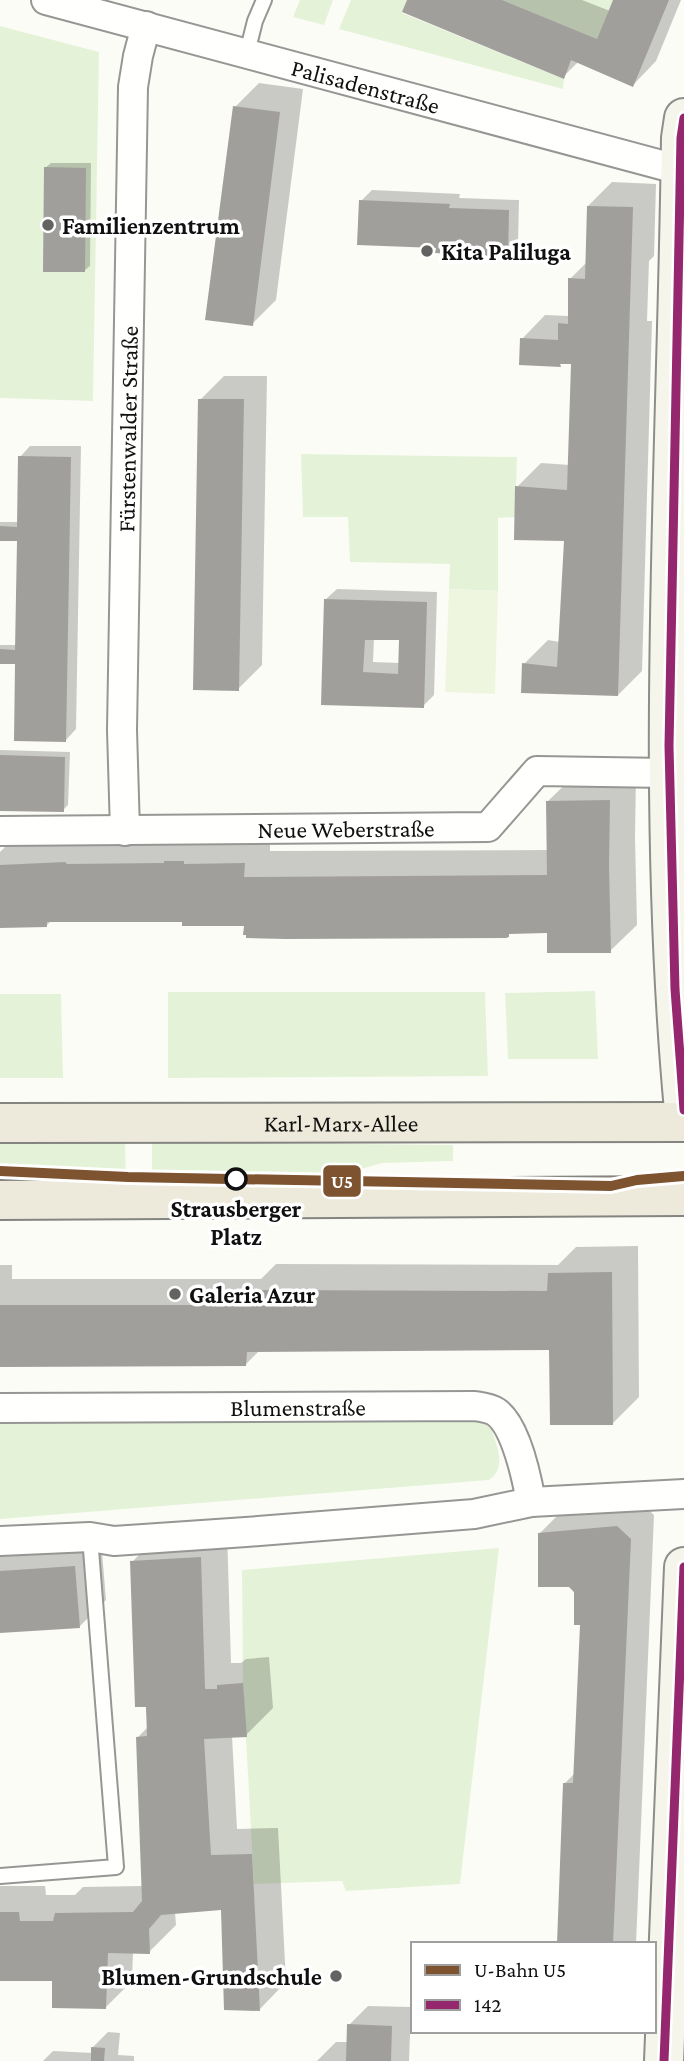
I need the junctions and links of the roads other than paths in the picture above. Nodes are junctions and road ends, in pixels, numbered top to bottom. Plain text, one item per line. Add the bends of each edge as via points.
1 (46, 0) edge
2 (264, 0) edge
3 (146, 26) junction
4 (247, 53) junction
5 (684, 118) edge
6 (682, 170) edge
7 (668, 773) junction
8 (0, 831) edge
9 (125, 831) junction
10 (684, 1111) edge
11 (684, 1122) edge
12 (0, 1123) edge
13 (684, 1196) edge
14 (0, 1200) edge
15 (0, 1408) edge
16 (684, 1494) edge
17 (531, 1502) junction
18 (90, 1538) junction
19 (0, 1541) edge
20 (684, 1567) edge
21 (0, 1876) edge
22 (664, 2061) edge

1 - 3 street, Palisadenstraße
2 - 4 lane
3 - 4 street, Palisadenstraße
3 - 9 street, Fürstenwalder Straße via 133,87
4 - 6 street, Palisadenstraße
5 - 6 street
6 - 7 street
7 - 9 street, Neue Weberstraße via 537,771 488,827
7 - 10 street
8 - 9 street, Neue Weberstraße
11 - 12 main road, Karl-Marx-Allee
13 - 14 main road
15 - 17 street, Blumenstraße via 475,1406 494,1410 505,1422 526,1471
16 - 17 street
17 - 18 street via 439,1518 127,1540
18 - 19 street
18 - 21 lane via 116,1867
20 - 22 street

